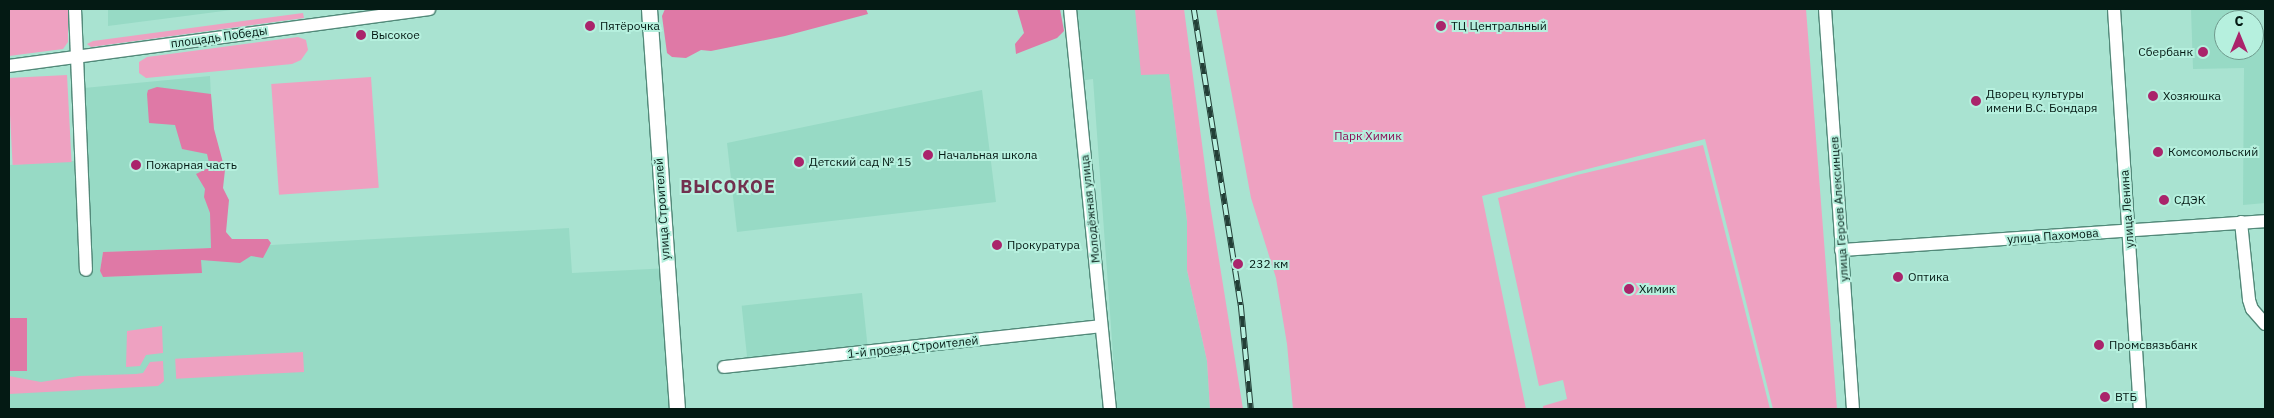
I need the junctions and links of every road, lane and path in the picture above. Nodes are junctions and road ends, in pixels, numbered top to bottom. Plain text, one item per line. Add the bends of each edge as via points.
1 (75, 9) edge
2 (428, 9) edge
3 (649, 9) edge
4 (1070, 9) edge
5 (1825, 9) edge
6 (2114, 9) edge
7 (76, 57) junction
8 (9, 66) edge
9 (2265, 221) edge
10 (2241, 222) junction
11 (2129, 231) junction
12 (1841, 250) junction
13 (86, 270) dead end
14 (2265, 324) edge
15 (1101, 326) junction
16 (724, 366) dead end
17 (677, 409) edge
18 (1110, 409) edge
19 (1853, 409) edge
20 (2140, 409) edge

1 - 7 street
2 - 7 street, площадь Победы
3 - 17 main road, улица Строителей
4 - 15 street, Молодёжная улица
5 - 12 street, улица Героев Алексинцев
6 - 11 street, улица Ленина
7 - 8 street, площадь Победы
7 - 13 street
9 - 10 street, улица Пахомова
10 - 11 street, улица Пахомова
10 - 14 street via 2249,300
11 - 12 street, улица Пахомова
11 - 20 street, улица Ленина
12 - 19 street, улица Героев Алексинцев
15 - 16 street, 1-й проезд Строителей
15 - 18 street, Молодёжная улица

